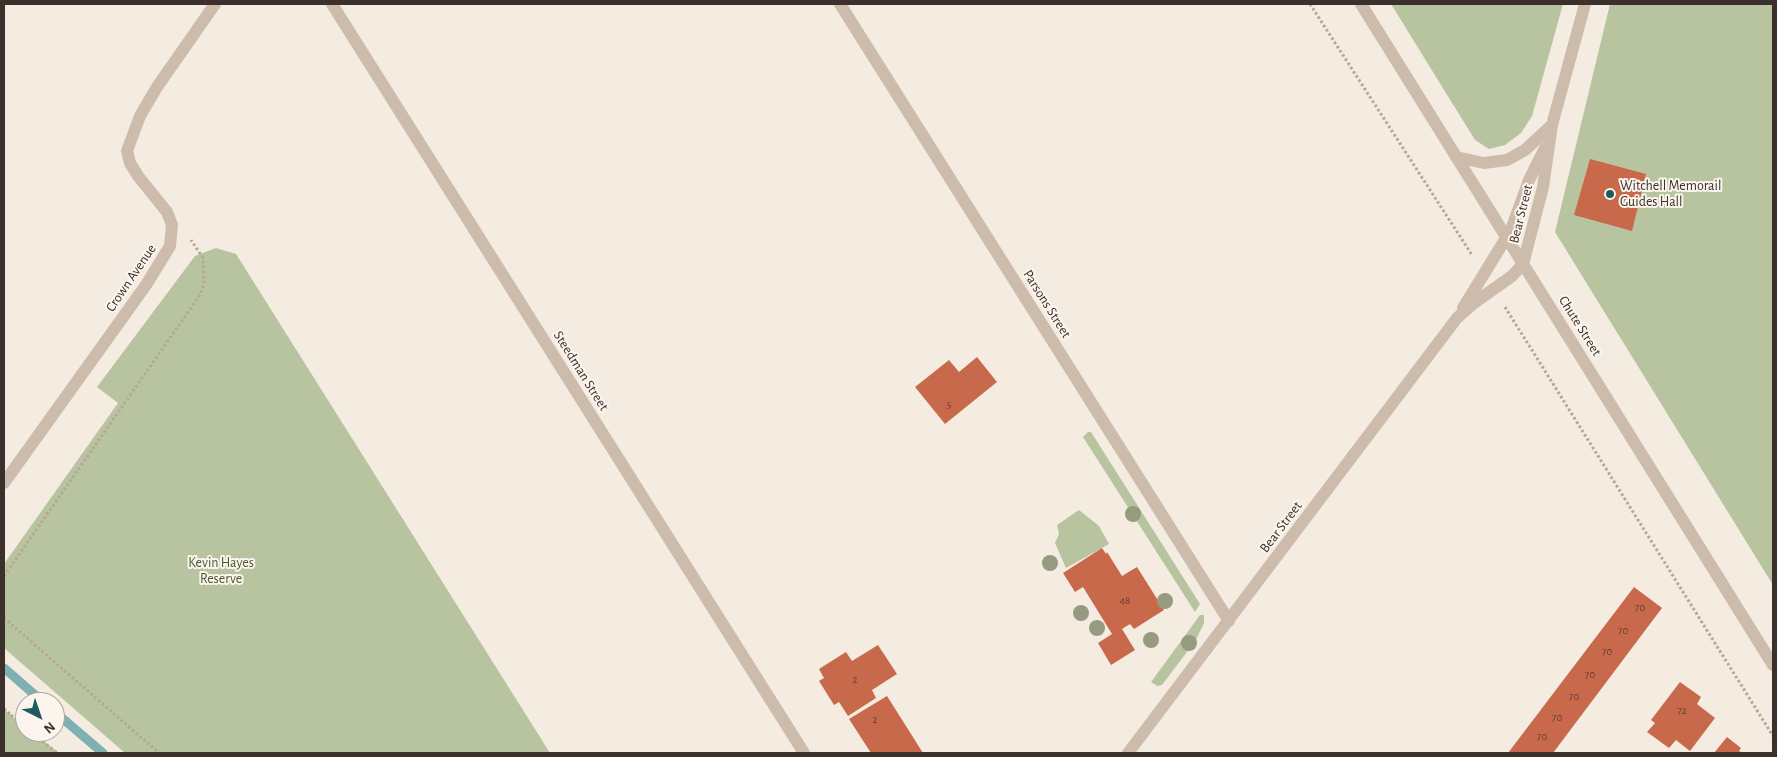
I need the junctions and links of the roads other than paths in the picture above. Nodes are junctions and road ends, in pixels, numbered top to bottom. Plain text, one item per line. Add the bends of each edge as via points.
1 (332, 4) edge
2 (840, 4) edge
3 (1360, 4) edge
4 (1585, 4) edge
5 (209, 6) edge
6 (1552, 124) junction
7 (1547, 144) junction
8 (1456, 156) junction
9 (1506, 240) junction
10 (1523, 264) junction
11 (1457, 318) junction
12 (4, 483) edge
13 (1229, 621) junction
14 (1773, 665) edge
15 (804, 753) edge
16 (1128, 753) edge

1 - 15 street, Steedman Street
2 - 13 street, Parsons Street
3 - 8 street, Chute Street
4 - 6 street, Bear Street
5 - 12 street, Crown Avenue via 140,116 127,151 130,163 172,225 170,246 146,285
6 - 7 street, Bear Street
6 - 8 street via 1525,150 1507,160 1484,163
7 - 9 street, Bear Street
7 - 10 street, Bear Street via 1543,187
8 - 9 street, Chute Street
9 - 10 street, Chute Street
9 - 11 street, Bear Street
10 - 11 street, Bear Street
10 - 14 street, Chute Street
11 - 13 street, Bear Street
13 - 16 street, Bear Street

